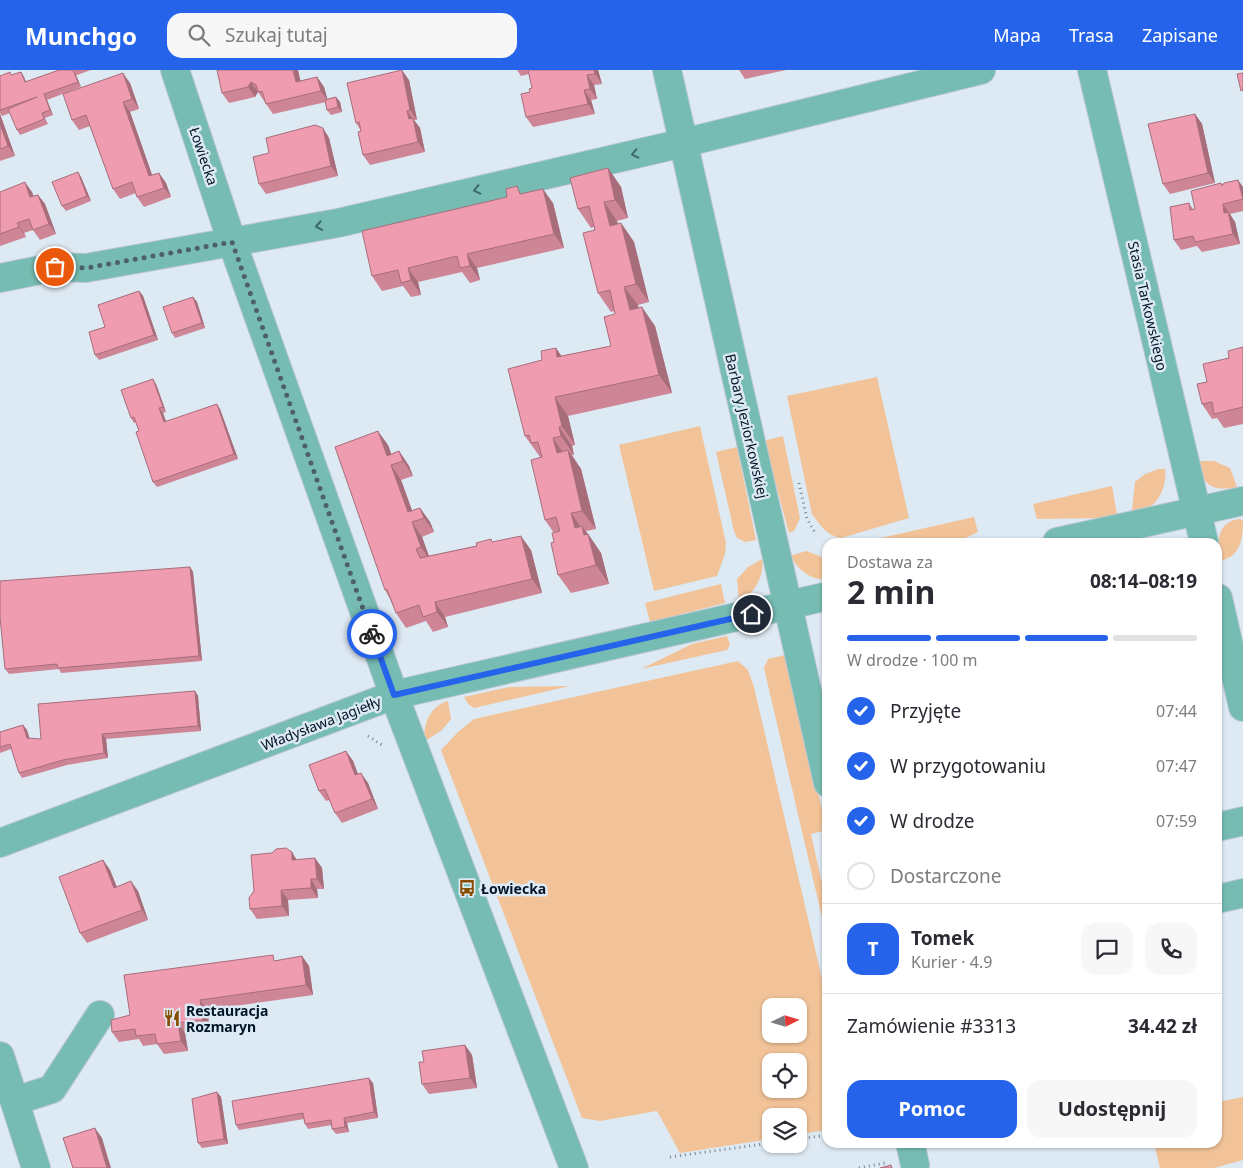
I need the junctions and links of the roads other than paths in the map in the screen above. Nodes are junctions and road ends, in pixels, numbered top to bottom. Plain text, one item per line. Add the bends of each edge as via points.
1 (175, 70) edge
2 (667, 70) edge
3 (981, 70) edge
4 (1092, 70) edge
5 (683, 143) junction
6 (232, 242) junction
7 (0, 278) edge
8 (1243, 501) edge
9 (1197, 511) junction
10 (1075, 538) edge
11 (1203, 538) edge
12 (822, 597) edge
13 (787, 606) junction
14 (1222, 615) edge
15 (394, 695) junction
16 (1243, 707) edge
17 (822, 757) edge
18 (1243, 821) edge
19 (1222, 826) edge
20 (0, 843) edge
21 (1243, 893) edge
22 (1222, 898) edge
23 (100, 1015) dead end
24 (0, 1056) edge
25 (15, 1101) junction
26 (36, 1168) edge
27 (574, 1168) edge

1 - 6 street, Łowiecka
2 - 5 street, Barbary Jeziorkowskiej
3 - 5 street
4 - 9 street, Stasia Tarkowskiego
5 -> 6 street via 338,223
5 - 13 street, Barbary Jeziorkowskiej
6 - 7 street via 86,268 55,267
6 - 15 street, Łowiecka
8 - 9 street
9 - 10 street
9 - 11 street, Stasia Tarkowskiego
12 - 13 street, Władysława Jagiełły
13 - 15 street, Władysława Jagiełły
13 - 17 street, Barbary Jeziorkowskiej
14 - 16 street
15 - 20 street, Władysława Jagiełły
15 - 27 street, Łowiecka
18 - 19 street
21 - 22 street
23 - 25 street via 52,1089
24 - 25 street
25 - 26 street

